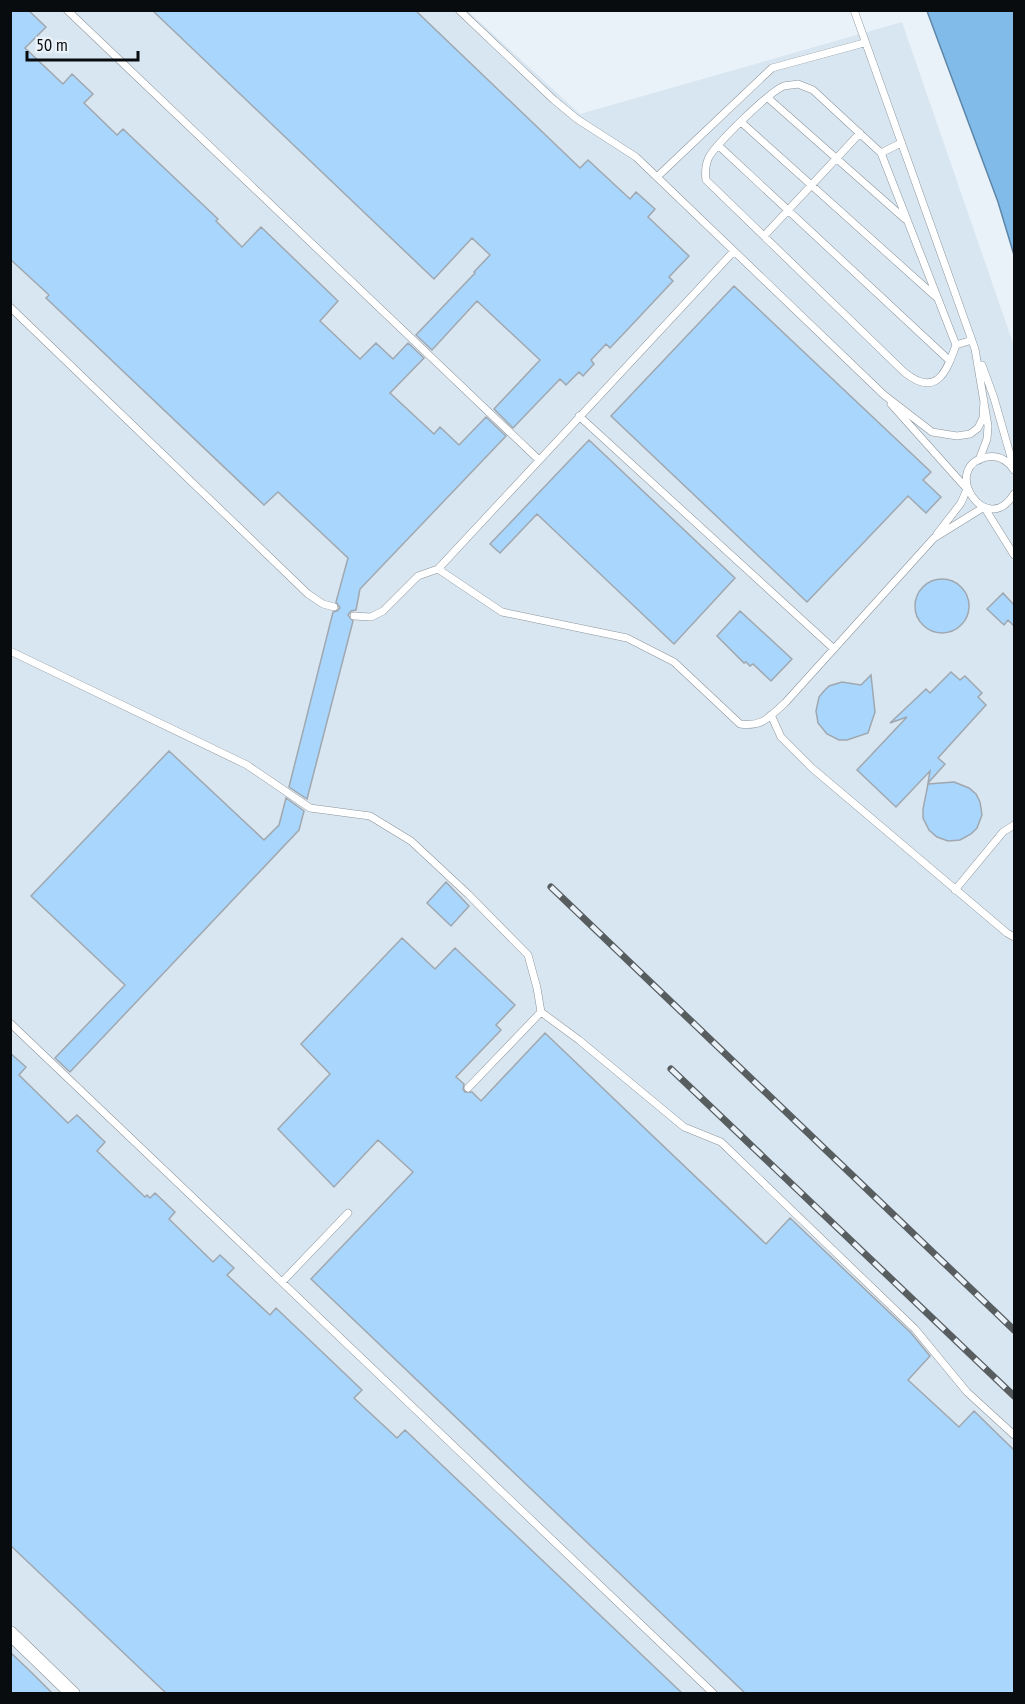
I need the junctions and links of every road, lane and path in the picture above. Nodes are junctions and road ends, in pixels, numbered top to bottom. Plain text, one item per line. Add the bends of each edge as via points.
1 (67, 10) edge
2 (459, 10) edge
3 (854, 10) edge
4 (864, 43) junction
5 (768, 98) junction
6 (741, 122) junction
7 (860, 133) junction
8 (901, 143) junction
9 (719, 147) junction
10 (881, 153) junction
11 (836, 159) junction
12 (657, 176) junction
13 (811, 186) junction
14 (787, 210) junction
15 (907, 221) junction
16 (764, 236) junction
17 (734, 251) junction
18 (938, 299) junction
19 (10, 307) edge
20 (972, 340) junction
21 (956, 345) junction
22 (975, 349) junction
23 (950, 361) junction
24 (884, 395) junction
25 (984, 400) junction
26 (579, 416) junction
27 (539, 460) junction
28 (979, 460) junction
29 (1014, 469) edge
30 (967, 489) junction
31 (1014, 496) edge
32 (984, 507) junction
33 (934, 538) junction
34 (1014, 555) edge
35 (438, 569) junction
36 (334, 607) dead end
37 (354, 616) dead end
38 (834, 649) junction
39 (10, 651) edge
40 (771, 715) junction
41 (1014, 825) edge
42 (956, 890) junction
43 (1014, 937) edge
44 (541, 1012) junction
45 (10, 1023) edge
46 (468, 1088) dead end
47 (348, 1213) dead end
48 (282, 1282) junction
49 (1014, 1435) edge
50 (10, 1633) edge
51 (73, 1694) edge
52 (714, 1694) edge

1 - 27 lane
2 - 12 lane via 562,107 636,157
3 - 4 lane
4 - 8 lane
4 - 12 lane via 772,68
5 - 6 lane
5 - 7 lane via 784,86 806,86
5 - 11 lane
6 - 9 lane
6 - 13 lane
7 - 10 lane
7 - 11 lane
8 - 10 lane
8 - 20 lane
9 - 14 lane
9 - 16 lane via 710,157 706,180
10 - 15 lane
11 - 13 lane
11 - 15 lane
12 - 17 lane
13 - 14 lane
13 - 18 lane
14 - 16 lane
14 - 23 lane
15 - 18 lane
16 - 23 lane via 915,381 933,382 947,371
17 - 24 lane
17 - 26 lane
18 - 21 lane
19 - 36 lane via 308,594
20 - 21 lane
20 - 22 lane
21 - 23 lane
22 - 25 lane
22 - 29 lane
24 - 25 lane via 932,432 957,436 978,428
24 - 30 lane
25 - 28 lane via 987,439
26 - 27 lane
26 - 38 lane
27 - 35 lane
28 - 29 lane via 1004,459
28 - 30 lane via 968,472
30 - 32 lane via 976,503
30 - 33 lane
31 - 32 lane via 1000,507
32 - 33 lane
32 - 34 lane
33 - 38 lane
35 - 37 lane via 418,576 383,611 371,617
35 - 40 lane via 502,612 627,638 675,662 740,724 754,726
38 - 40 lane
39 - 44 lane via 248,765 310,808 370,816 411,841 528,955
40 - 42 lane via 781,737 812,768
41 - 42 lane via 1003,832
42 - 43 lane
44 - 46 lane
44 - 49 lane via 684,1127 721,1142 915,1329 968,1392
45 - 48 lane
47 - 48 lane
48 - 52 lane
50 - 51 street

